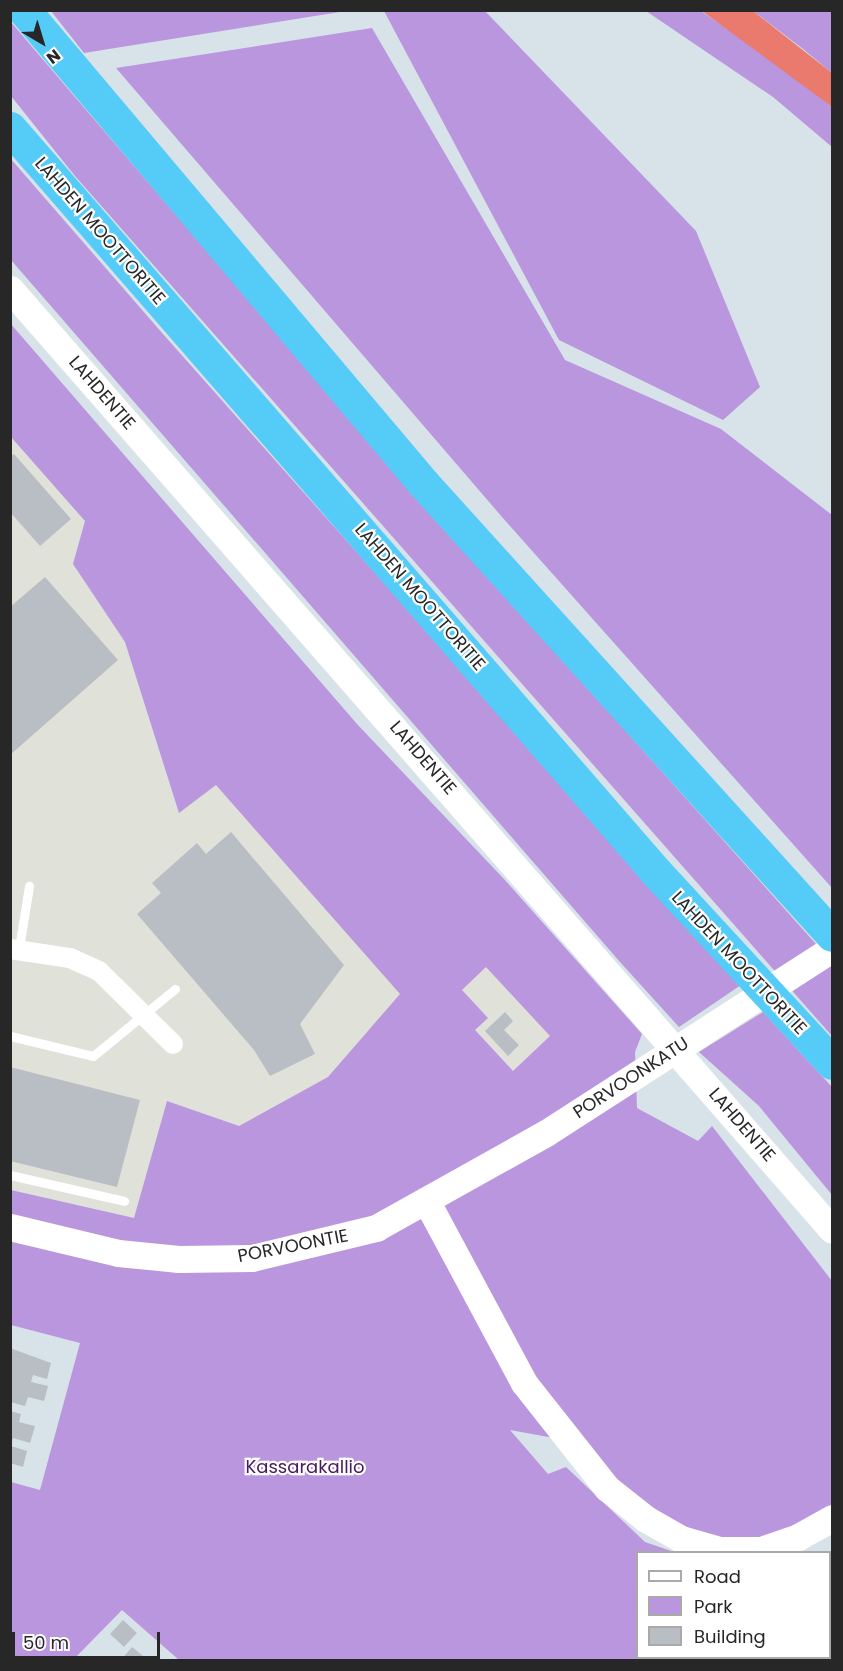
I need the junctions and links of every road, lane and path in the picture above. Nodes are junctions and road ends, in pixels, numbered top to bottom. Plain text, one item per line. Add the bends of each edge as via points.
1 (24, 10) edge
2 (10, 128) edge
3 (10, 289) edge
4 (29, 886) dead end
5 (832, 935) edge
6 (15, 949) edge
7 (832, 949) edge
8 (176, 989) dead end
9 (145, 1014) junction
10 (10, 1036) edge
11 (174, 1044) dead end
12 (832, 1063) edge
13 (10, 1175) edge
14 (124, 1201) dead end
15 (427, 1202) junction
16 (10, 1227) edge
17 (832, 1230) edge
18 (832, 1518) edge

1 - 5 highway via 424,484
2 - 12 highway, LAHDEN MOOTTORITIE via 738,962
3 - 17 main road, LAHDENTIE via 628,991
4 - 6 lane
6 - 9 street via 70,958 99,971
7 - 15 main road, PORVOONKATU via 555,1127
8 - 9 lane
9 - 10 lane via 93,1056
9 - 11 street
13 - 14 lane
15 - 16 main road, PORVOONTIE via 376,1228 252,1258 179,1260 118,1253
15 - 18 main road via 524,1383 607,1488 646,1519 681,1539 730,1550 761,1550 798,1537

